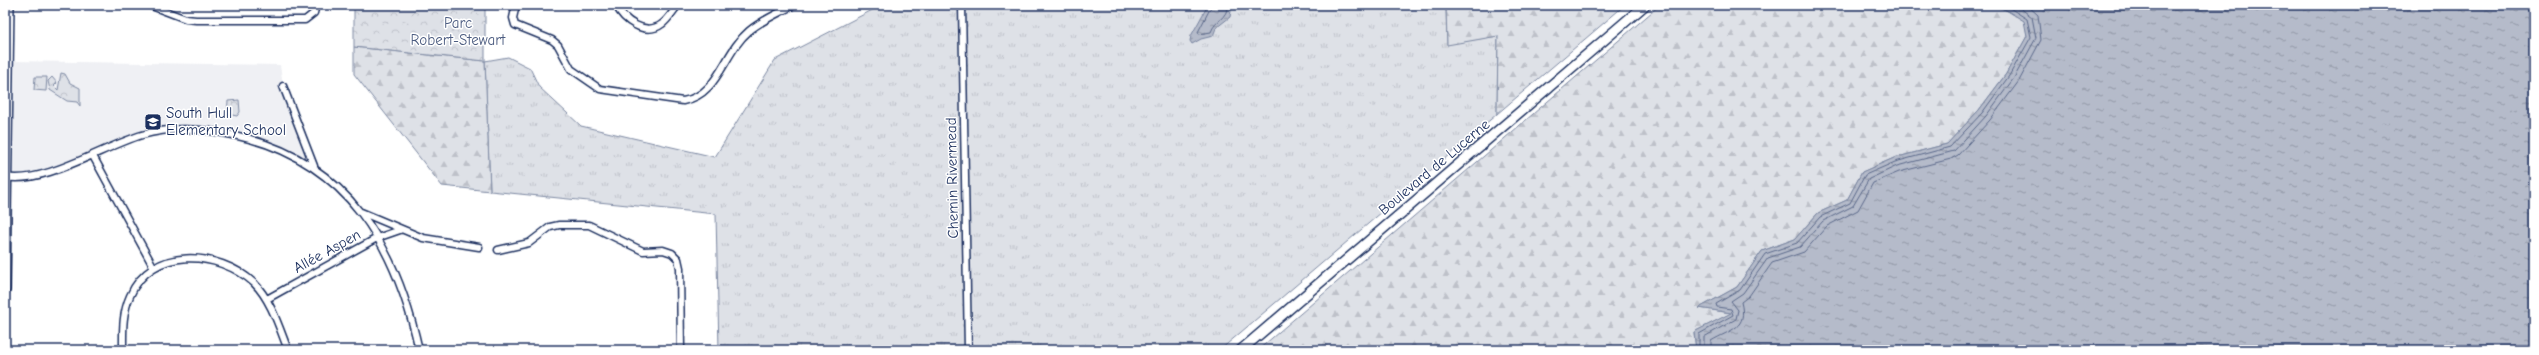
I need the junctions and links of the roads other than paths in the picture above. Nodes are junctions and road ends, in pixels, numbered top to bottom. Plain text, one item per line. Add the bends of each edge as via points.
1 (10, 5) edge
2 (149, 5) edge
3 (316, 5) edge
4 (516, 5) edge
5 (616, 5) edge
6 (678, 5) edge
7 (794, 5) edge
8 (962, 5) edge
9 (1645, 5) edge
10 (165, 8) edge
11 (283, 86) dead end
12 (93, 156) junction
13 (314, 166) junction
14 (6, 178) edge
15 (362, 212) junction
16 (400, 230) junction
17 (377, 238) junction
18 (479, 247) dead end
19 (498, 250) dead end
20 (153, 266) junction
21 (5, 290) edge
22 (267, 299) junction
23 (123, 350) edge
24 (288, 350) edge
25 (419, 350) edge
26 (596, 350) edge
27 (610, 350) edge
28 (681, 350) edge
29 (968, 350) edge
30 (1240, 350) edge

1 - 14 main road
2 - 10 street
3 - 10 street via 314,13 305,20 196,20 186,19
4 - 7 street via 513,20 522,29 552,40 558,45 571,69 600,89 683,101 706,92 733,49 749,31
5 - 6 street via 621,15 636,26 656,28 663,24
8 - 29 street, Chemin Rivermead
9 - 30 main road, Boulevard de Lucerne
11 - 13 street
12 - 13 street via 143,135 164,131 204,130 254,139
12 - 14 street via 49,172
12 - 20 street
13 - 15 street
14 - 21 main road
15 - 16 street
15 - 17 street
16 - 17 street, Allée Aspen
16 - 18 street via 423,238
17 - 22 street, Allée Aspen
17 - 25 street via 401,289
19 - 28 street via 529,244 550,227 589,225 643,251 672,253 678,259 680,268
20 - 22 street via 198,258 220,262 254,283
20 - 23 street via 130,295 124,314
22 - 24 street
26 - 27 street

